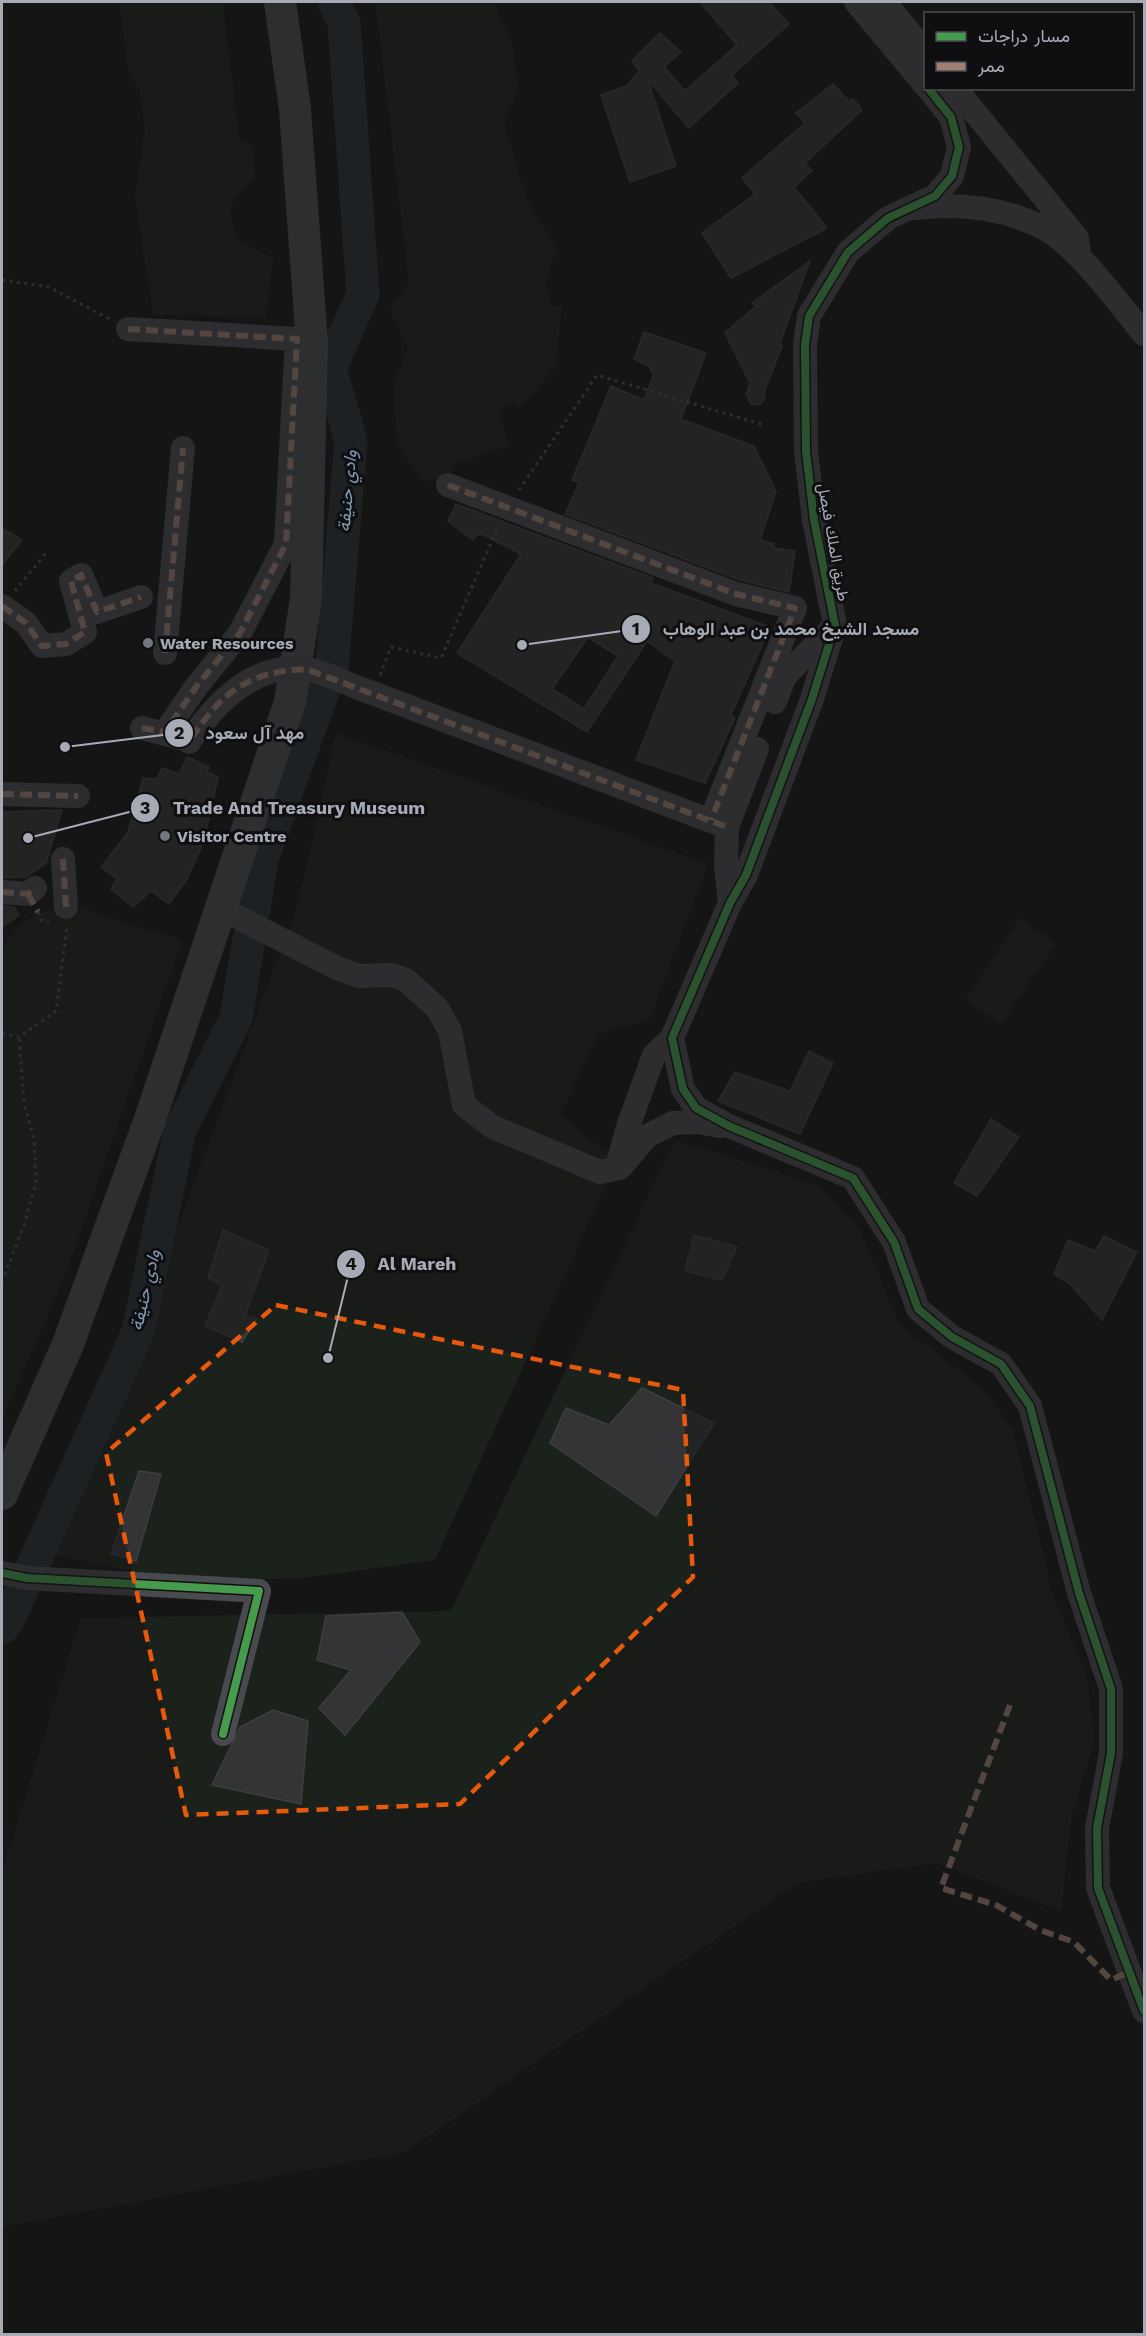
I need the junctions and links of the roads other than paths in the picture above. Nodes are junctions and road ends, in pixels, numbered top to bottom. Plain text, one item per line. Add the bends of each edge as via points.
1 (280, 2) edge
2 (856, 2) edge
3 (884, 2) edge
4 (924, 50) edge
5 (924, 85) edge
6 (928, 90) edge
7 (957, 90) edge
8 (911, 209) junction
9 (1080, 258) junction
10 (128, 329) road end
11 (1144, 334) edge
12 (183, 448) dead end
13 (448, 485) dead end
14 (141, 597) dead end
15 (2, 606) edge
16 (835, 625) junction
17 (165, 653) dead end
18 (2, 794) edge
19 (78, 796) dead end
20 (719, 823) junction
21 (63, 859) dead end
22 (2, 892) edge
23 (34, 898) dead end
24 (730, 903) junction
25 (66, 907) road end
26 (222, 909) junction
27 (672, 1038) junction
28 (729, 1126) junction
29 (600, 1172) junction
30 (2, 1494) edge
31 (2, 1573) edge
32 (223, 1734) dead end
33 (1144, 2012) edge

1 - 26 main road via 295,108 312,343 306,599 290,702
2 - 5 street
3 - 4 street
6 - 8 street via 951,117 959,147 952,176 935,196
7 - 9 street via 1077,238
8 - 9 street via 975,207 1020,219 1044,228
8 - 16 street, طريق الملك فيصل via 888,218 848,252 809,316 805,345 806,451 814,520
9 - 11 street
10 - 20 street, bridge via 297,339 286,543 240,633 154,730 189,742 220,702 247,680 276,670 306,669
12 - 17 street
13 - 20 street via 736,594 795,608
14 - 15 street via 98,612 81,575 71,581 86,632 66,644 42,646 26,623
16 - 20 street via 785,676
16 - 24 street, طريق الملك فيصل via 812,699 746,875
18 - 19 street
20 - 24 street
21 - 25 street
22 - 23 street
24 - 27 street, طريق الملك فيصل
26 - 29 street via 337,968 359,976 392,975 406,980 437,1008 450,1031 464,1105 493,1127
26 - 30 main road via 68,1344
27 - 28 street via 682,1089 696,1108
27 - 29 street, طريق الملك فيصل via 654,1055 620,1162
28 - 29 street via 673,1123 647,1136 620,1168
28 - 33 street via 853,1179 894,1242 918,1309 952,1337 1001,1364 1030,1406 1079,1593 1111,1689 1111,1753 1097,1828 1098,1888
31 - 32 street via 27,1578 259,1591

